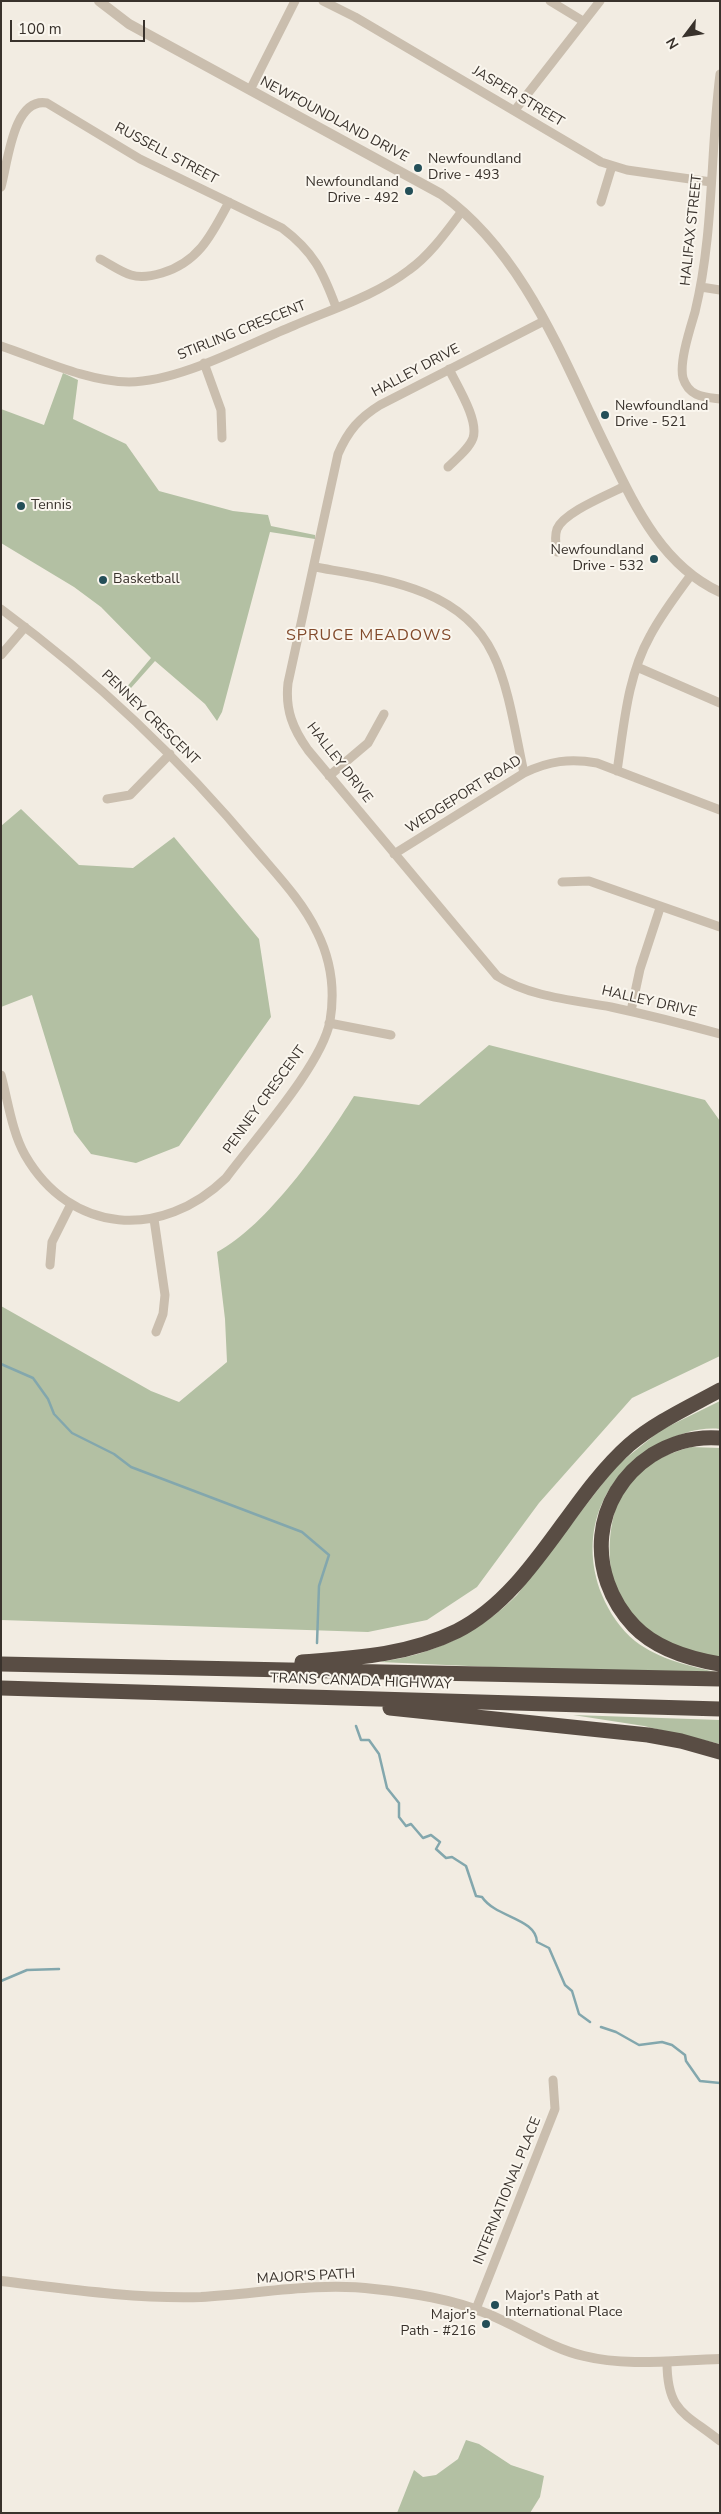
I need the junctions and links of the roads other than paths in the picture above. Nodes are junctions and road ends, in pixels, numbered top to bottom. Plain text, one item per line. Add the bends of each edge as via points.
1 (98, 1) edge
2 (295, 1) edge
3 (323, 1) edge
4 (550, 1) edge
5 (600, 1) edge
6 (583, 22) junction
7 (720, 74) edge
8 (250, 90) junction
9 (515, 110) junction
10 (612, 166) junction
11 (711, 182) junction
12 (1, 187) edge
13 (229, 202) junction
14 (602, 202) dead end
15 (462, 211) junction
16 (100, 259) dead end
17 (701, 287) junction
18 (720, 290) edge
19 (336, 308) junction
20 (544, 321) junction
21 (1, 346) edge
22 (204, 363) junction
23 (449, 369) junction
24 (720, 399) edge
25 (222, 438) dead end
26 (448, 468) dead end
27 (625, 486) junction
28 (557, 552) dead end
29 (316, 567) junction
30 (691, 575) junction
31 (720, 592) edge
32 (1, 609) edge
33 (25, 626) junction
34 (1, 655) edge
35 (637, 667) junction
36 (720, 702) edge
37 (384, 714) dead end
38 (170, 754) junction
39 (616, 771) junction
40 (524, 773) junction
41 (329, 776) junction
42 (107, 799) dead end
43 (720, 810) edge
44 (394, 854) junction
45 (562, 882) dead end
46 (660, 908) junction
47 (720, 928) edge
48 (630, 1011) junction
49 (330, 1023) junction
50 (391, 1034) dead end
51 (720, 1034) edge
52 (1, 1074) edge
53 (71, 1204) junction
54 (154, 1219) junction
55 (50, 1265) dead end
56 (156, 1332) dead end
57 (717, 1392) edge
58 (720, 1438) edge
59 (1, 1664) edge
60 (720, 1664) edge
61 (194, 1668) junction
62 (720, 1679) edge
63 (1, 1688) edge
64 (371, 1698) junction
65 (720, 1709) edge
66 (720, 1752) edge
67 (553, 2080) dead end
68 (1, 2281) edge
69 (476, 2309) junction
70 (720, 2359) edge
71 (667, 2362) junction
72 (720, 2441) edge

1 - 8 street, NEWFOUNDLAND DRIVE via 130,24
2 - 8 street
3 - 9 street, JASPER STREET via 355,16
4 - 6 street
5 - 6 street
6 - 9 street
7 - 11 street, HALIFAX STREET
8 - 15 street, NEWFOUNDLAND DRIVE via 400,170 441,194
9 - 10 street, JASPER STREET
10 - 11 street, JASPER STREET
10 - 14 street
11 - 17 street, HALIFAX STREET
12 - 13 street, RUSSELL STREET via 19,120 26,108 40,102 54,106 140,159
13 - 16 street via 200,251 174,269 153,276 130,275
13 - 19 street, RUSSELL STREET via 270,221 302,244 319,266
15 - 19 street, STIRLING CRESCENT via 412,269 378,290
15 - 20 street, NEWFOUNDLAND DRIVE via 484,231 509,263
17 - 18 street
17 - 24 street, HALIFAX STREET via 682,366 686,386 694,394
19 - 22 street, STIRLING CRESCENT
20 - 23 street, HALLEY DRIVE
20 - 27 street, NEWFOUNDLAND DRIVE
21 - 22 street, STIRLING CRESCENT via 89,376 127,382 166,376
22 - 25 street via 222,410
23 - 26 street via 472,418 474,430 470,444
23 - 29 street, HALLEY DRIVE via 364,415 346,435 338,454
27 - 28 street via 574,512 560,523 556,534
27 - 30 street, NEWFOUNDLAND DRIVE via 657,540
29 - 40 street via 434,595 458,610 478,629 498,669
29 - 41 street, HALLEY DRIVE via 286,700 297,734
30 - 31 street, NEWFOUNDLAND DRIVE
30 - 35 street via 649,637
32 - 33 street, PENNEY CRESCENT
33 - 34 street
33 - 38 street, PENNEY CRESCENT
35 - 36 street
35 - 39 street
37 - 41 street via 368,742
38 - 42 street via 130,795
38 - 49 street, PENNEY CRESCENT via 244,835 305,912 325,951 331,974
39 - 40 street, WEDGEPORT ROAD via 578,759 541,764
39 - 43 street, WEDGEPORT ROAD
40 - 44 street, WEDGEPORT ROAD
41 - 44 street, HALLEY DRIVE
44 - 48 street, HALLEY DRIVE via 498,976 530,991
45 - 46 street via 590,881
46 - 47 street
46 - 48 street
48 - 51 street, HALLEY DRIVE
49 - 50 street
49 - 54 street, PENNEY CRESCENT via 306,1072 226,1178 188,1207
52 - 53 street, PENNEY CRESCENT via 24,1154 44,1182
53 - 54 street, PENNEY CRESCENT via 92,1214 114,1219
53 - 55 street via 52,1242
54 - 56 street via 165,1295 163,1314
57 - 61 highway via 659,1422 628,1446 516,1583 489,1610 459,1630 427,1644 376,1656
58 - 60 highway via 690,1438 664,1447 637,1464 619,1486 608,1508 602,1529 601,1554 606,1581 635,1627 659,1644 684,1655
59 - 61 highway, TRANS CANADA HIGHWAY
61 - 62 highway, TRANS CANADA HIGHWAY
63 - 64 highway, TRANS CANADA HIGHWAY
64 - 65 highway, TRANS CANADA HIGHWAY
64 - 66 highway via 392,1709 648,1735
67 - 69 street, INTERNATIONAL PLACE via 555,2110
68 - 69 street, MAJOR'S PATH via 169,2297 359,2287 416,2294
69 - 71 street, MAJOR'S PATH via 582,2356
70 - 71 street, MAJOR'S PATH
71 - 72 street via 668,2386 675,2405

